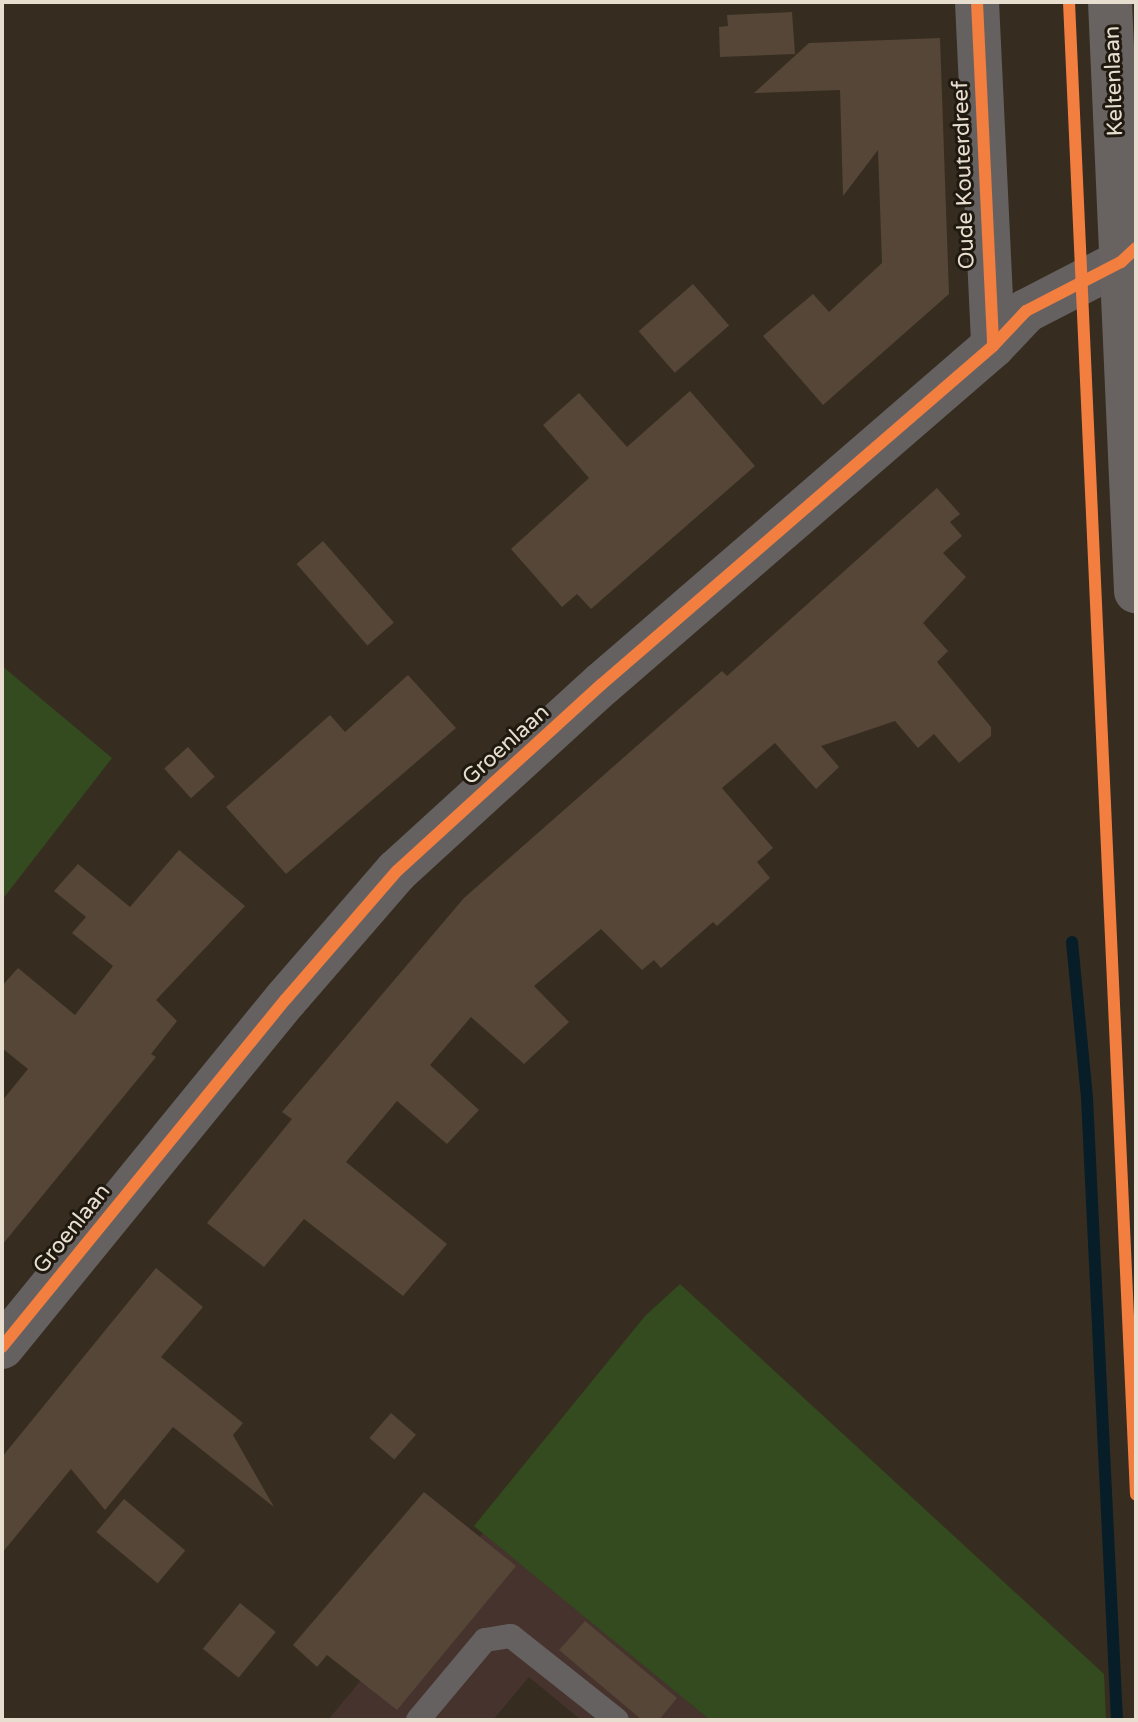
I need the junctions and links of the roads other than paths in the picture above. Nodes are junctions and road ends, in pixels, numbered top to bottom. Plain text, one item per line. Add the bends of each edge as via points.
1 (977, 2) edge
2 (1110, 2) edge
3 (1128, 255) edge
4 (993, 346) junction
5 (1136, 591) edge
6 (2, 1347) edge
7 (418, 1720) edge
8 (617, 1720) edge

1 - 4 street, Oude Kouterdreef
2 - 3 main road, Keltenlaan
3 - 4 street, Groenlaan via 1026,311
3 - 5 main road, Keltenlaan
4 - 6 street, Groenlaan via 732,577 602,684 397,871
7 - 8 lane via 485,1640 511,1636

